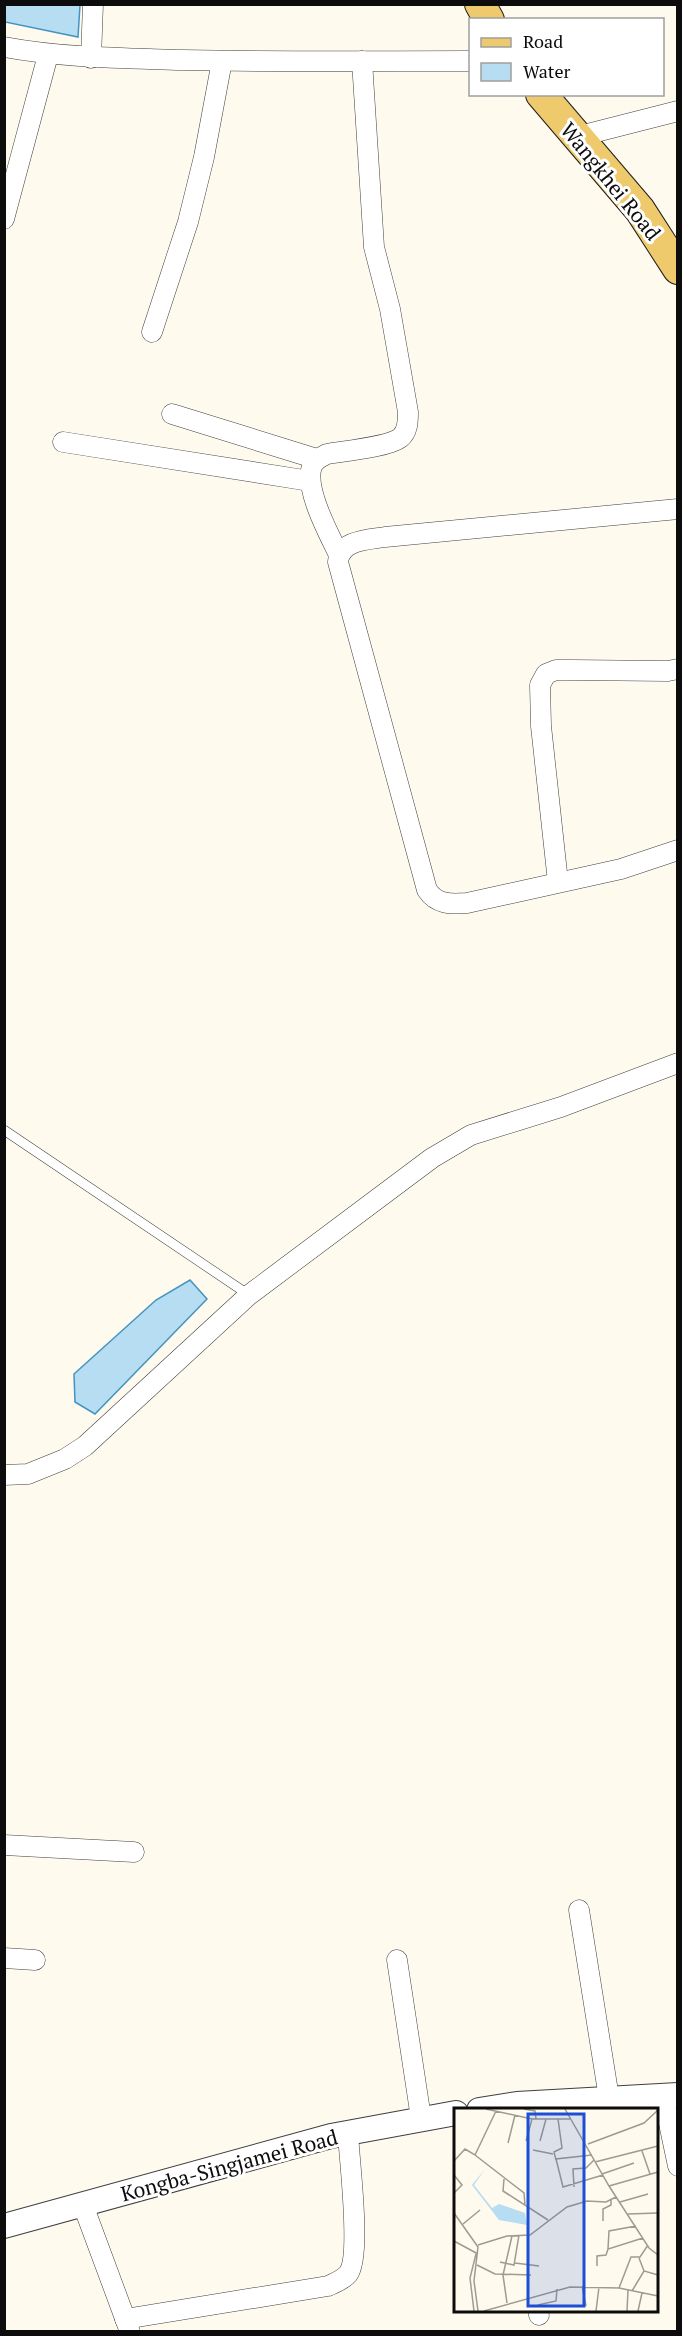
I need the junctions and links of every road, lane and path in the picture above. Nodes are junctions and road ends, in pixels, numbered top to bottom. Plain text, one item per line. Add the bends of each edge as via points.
1 (93, 4) edge
2 (480, 4) edge
3 (488, 18) edge
4 (4, 47) edge
5 (48, 55) junction
6 (92, 58) junction
7 (222, 61) junction
8 (362, 61) junction
9 (469, 61) edge
10 (543, 96) edge
11 (678, 111) edge
12 (576, 137) junction
13 (4, 219) edge
14 (678, 270) edge
15 (152, 332) dead end
16 (172, 414) dead end
17 (63, 442) dead end
18 (318, 459) junction
19 (310, 481) junction
20 (678, 509) edge
21 (339, 555) junction
22 (678, 669) edge
23 (678, 850) edge
24 (558, 882) junction
25 (678, 1063) edge
26 (4, 1130) edge
27 (249, 1295) junction
28 (4, 1475) edge
29 (4, 1845) edge
30 (134, 1852) dead end
31 (579, 1910) dead end
32 (4, 1958) edge
33 (35, 1960) dead end
34 (397, 1960) dead end
35 (670, 2095) edge
36 (609, 2098) junction
37 (518, 2107) edge
38 (498, 2108) edge
39 (454, 2113) edge
40 (422, 2118) junction
41 (348, 2133) junction
42 (678, 2166) edge
43 (83, 2205) junction
44 (4, 2226) edge
45 (128, 2325) edge

1 - 6 street
2 - 3 main road
4 - 5 street
5 - 6 street
5 - 13 street
6 - 7 street
7 - 8 street
7 - 15 street via 188,222
8 - 9 street
8 - 18 street via 374,247 390,309 408,412 407,427 402,437 390,443
10 - 12 main road, Wangkhei Road
11 - 12 street
12 - 14 main road, Wangkhei Road via 640,210
16 - 18 street
17 - 19 street
18 - 19 street via 312,466
19 - 21 street
20 - 21 street via 384,537 347,546
21 - 24 street via 404,807 432,898 441,903 467,903
22 - 24 street via 556,670 546,674 540,685 542,726
23 - 24 street via 621,869
25 - 27 street via 561,1107 471,1135 432,1158
26 - 27 lane
27 - 28 street via 86,1446 28,1474
29 - 30 street
31 - 36 street
32 - 33 street
34 - 40 street
35 - 36 street
35 - 42 street
36 - 37 street
37 - 38 street
39 - 40 street, Kongba-Singjamei Road
40 - 41 street, Kongba-Singjamei Road
41 - 43 street, Kongba-Singjamei Road
41 - 45 street via 355,2250 349,2273 341,2280 328,2286
43 - 44 street, Kongba-Singjamei Road
43 - 45 street

